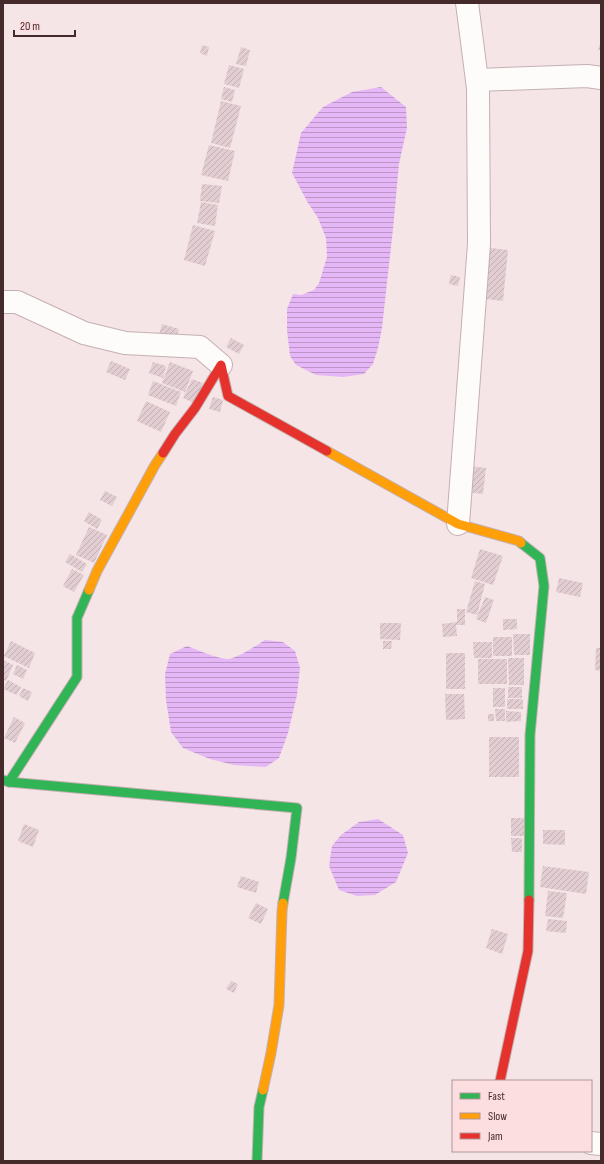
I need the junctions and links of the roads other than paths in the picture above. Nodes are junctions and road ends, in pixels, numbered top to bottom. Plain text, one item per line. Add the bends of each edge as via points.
1 (467, 3) edge
2 (601, 78) edge
3 (477, 80) junction
4 (3, 302) edge
5 (221, 365) junction
6 (458, 524) junction
7 (6, 781) edge
8 (500, 1080) edge
9 (257, 1161) edge

1 - 3 street
2 - 3 street via 587,76
3 - 6 street via 479,244
4 - 5 street via 17,302 84,334 125,343 200,347
5 - 6 street via 228,396
5 - 7 street via 155,465 97,571 77,618 77,677
6 - 8 street via 519,541 540,558 544,586 530,735 528,951
7 - 9 street via 297,808 282,911 279,1004 259,1107

